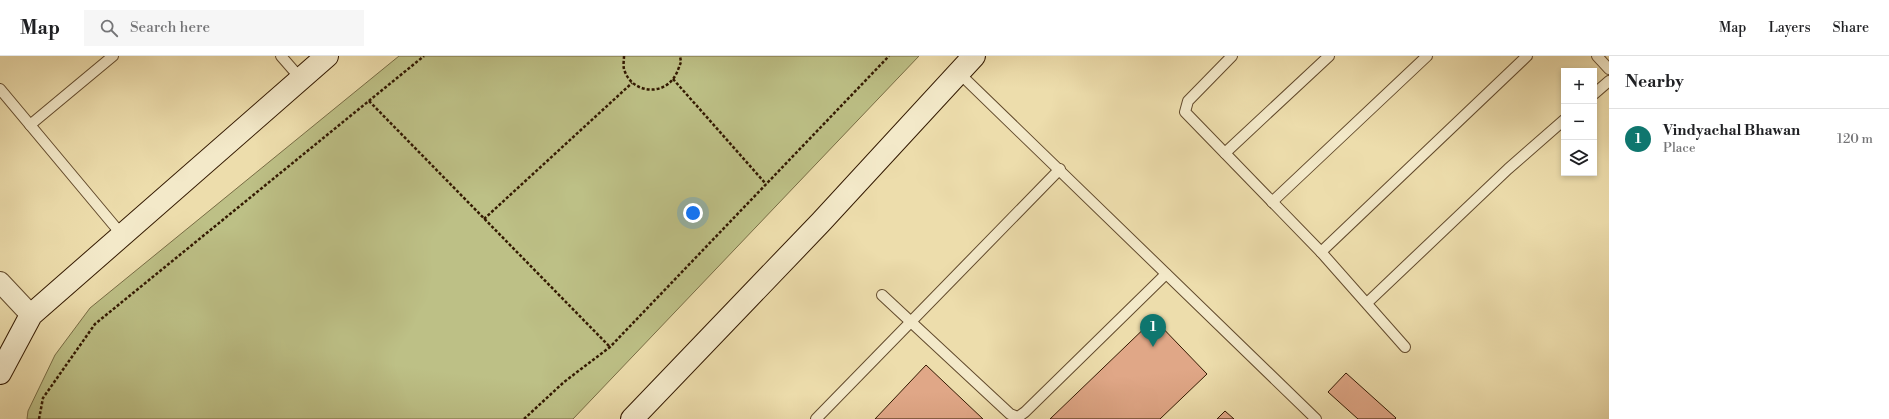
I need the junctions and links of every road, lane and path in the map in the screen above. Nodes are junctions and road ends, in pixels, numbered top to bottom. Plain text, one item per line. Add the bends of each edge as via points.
1 (113, 56) edge
2 (281, 56) edge
3 (327, 56) edge
4 (424, 56) edge
5 (624, 56) edge
6 (680, 56) edge
7 (889, 56) edge
8 (974, 56) edge
9 (1232, 56) edge
10 (1329, 56) edge
11 (1428, 56) edge
12 (1527, 56) edge
13 (1597, 56) edge
14 (1609, 69) edge
15 (959, 73) junction
16 (301, 79) junction
17 (673, 79) junction
18 (1609, 81) edge
19 (632, 83) junction
20 (0, 89) edge
21 (1597, 91) edge
22 (369, 101) junction
23 (1561, 123) edge
24 (30, 125) junction
25 (1224, 153) junction
26 (1060, 169) junction
27 (766, 184) junction
28 (1272, 202) junction
29 (484, 219) junction
30 (122, 234) junction
31 (1321, 252) junction
32 (1166, 274) junction
33 (0, 282) edge
34 (882, 295) dead end
35 (1366, 303) junction
36 (30, 315) junction
37 (911, 322) junction
38 (610, 347) junction
39 (1405, 347) dead end
40 (0, 373) edge
41 (39, 419) edge
42 (524, 419) edge
43 (632, 419) edge
44 (816, 419) edge
45 (1316, 419) edge

1 - 24 lane
2 - 16 lane
3 - 16 street
4 - 22 path
5 - 19 path via 624,69
6 - 17 path via 681,62
7 - 27 path
8 - 15 street
9 - 25 lane via 1188,101 1186,112
10 - 25 lane
11 - 28 lane
12 - 31 lane
13 - 14 lane
15 - 26 lane
15 - 43 street via 821,222
16 - 30 street
17 - 19 path via 660,90 645,90
17 - 27 path
18 - 21 lane
19 - 29 path
20 - 24 lane
22 - 29 path
22 - 41 path via 95,324 43,398
23 - 35 lane
24 - 30 lane
25 - 28 lane
26 - 32 lane
26 - 37 lane
27 - 38 path
28 - 31 lane
29 - 38 path
30 - 36 street
31 - 35 lane
32 - 37 lane via 1018,417 1010,414
32 - 45 lane
33 - 36 street
34 - 37 lane
35 - 39 lane
36 - 40 street
37 - 44 lane
38 - 42 path via 564,382

